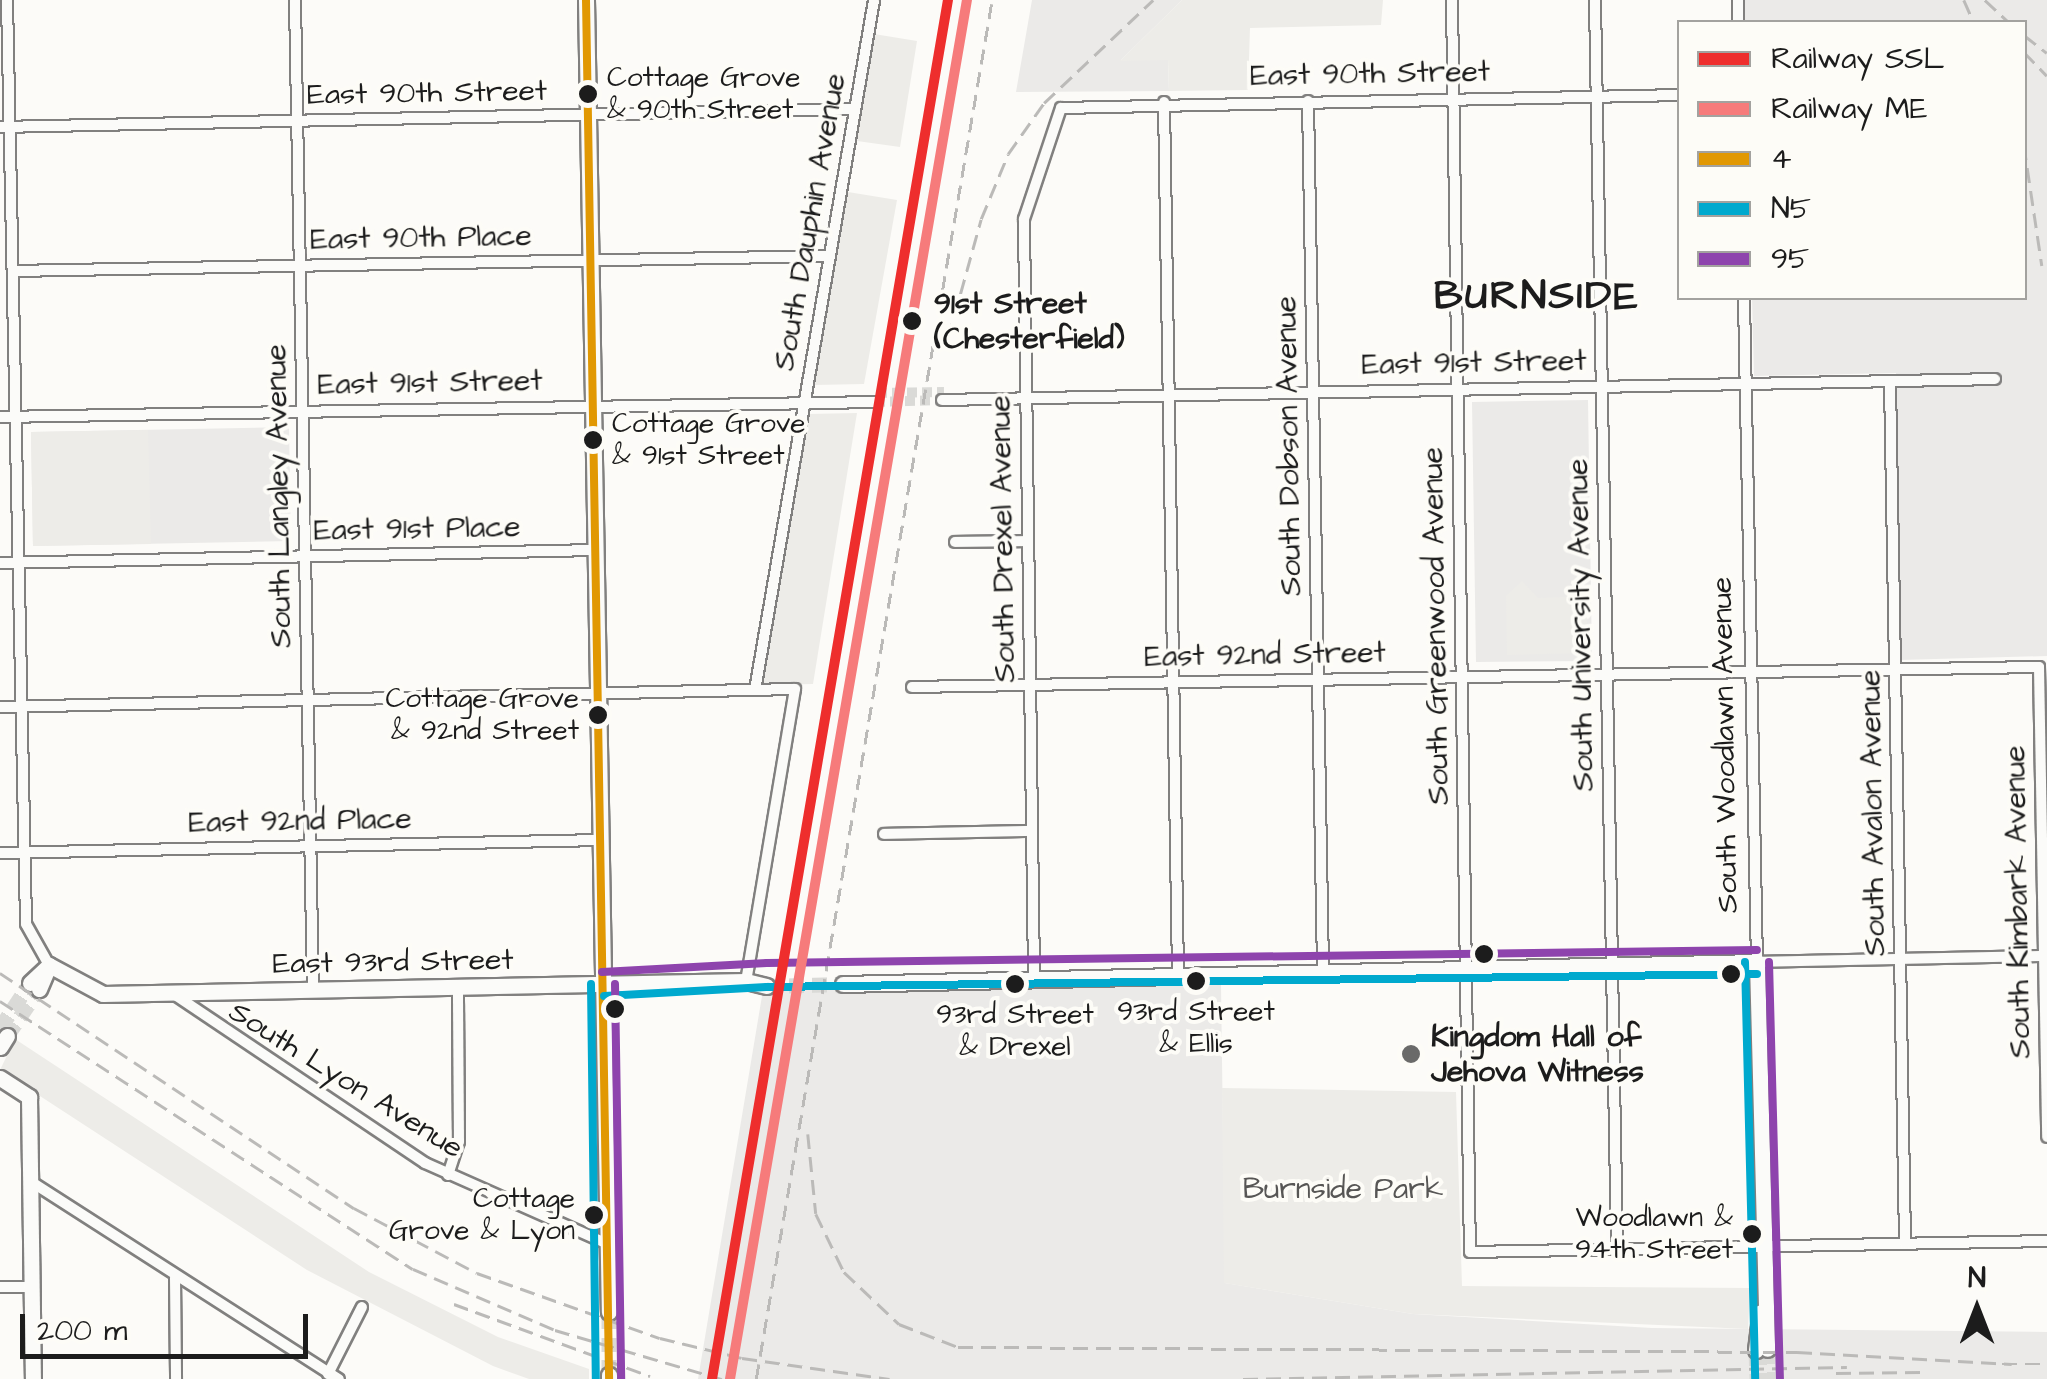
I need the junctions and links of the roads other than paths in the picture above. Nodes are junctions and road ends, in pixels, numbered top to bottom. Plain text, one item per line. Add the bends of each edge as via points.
1 (7, 0) edge
2 (296, 0) edge
3 (586, 0) edge
4 (874, 0) edge
5 (1452, 0) edge
6 (1595, 0) edge
7 (1677, 95) edge
8 (1597, 96) junction
9 (1454, 98) junction
10 (1308, 101) junction
11 (1164, 102) junction
12 (1061, 108) joint
13 (855, 110) junction
14 (587, 115) junction
15 (298, 121) junction
16 (5, 127) edge
17 (830, 256) junction
18 (590, 261) junction
19 (300, 265) junction
20 (13, 272) junction
21 (1744, 300) edge
22 (1994, 379) dead end
23 (1890, 381) junction
24 (1746, 383) junction
25 (1602, 386) junction
26 (1458, 388) junction
27 (1313, 391) junction
28 (1168, 394) junction
29 (947, 396) tunnel mouth
30 (1026, 396) junction
31 (876, 398) tunnel mouth
32 (805, 401) junction
33 (592, 405) junction
34 (303, 411) junction
35 (0, 417) edge
36 (16, 417) junction
37 (1028, 541) junction
38 (954, 542) dead end
39 (596, 550) junction
40 (305, 556) junction
41 (0, 562) edge
42 (18, 562) junction
43 (2039, 666) joint
44 (1895, 669) junction
45 (1752, 672) junction
46 (1607, 674) junction
47 (1462, 677) junction
48 (1318, 680) junction
49 (1174, 682) junction
50 (1030, 684) junction
51 (912, 686) dead end
52 (756, 690) junction
53 (597, 693) junction
54 (308, 700) junction
55 (21, 706) junction
56 (0, 707) edge
57 (2044, 811) edge
58 (1032, 831) junction
59 (884, 834) dead end
60 (600, 840) junction
61 (310, 846) junction
62 (0, 852) edge
63 (24, 852) junction
64 (2045, 956) edge
65 (1900, 959) junction
66 (1756, 962) junction
67 (49, 965) junction
68 (1612, 965) junction
69 (1466, 968) junction
70 (1323, 970) junction
71 (1178, 973) junction
72 (1034, 976) junction
73 (844, 979) tunnel mouth
74 (746, 981) junction
75 (767, 981) tunnel mouth
76 (603, 984) junction
77 (34, 986) tunnel mouth
78 (458, 988) junction
79 (313, 990) junction
80 (175, 995) junction
81 (0, 1078) edge
82 (2047, 1136) edge
83 (448, 1175) junction
84 (30, 1181) junction
85 (2047, 1242) edge
86 (608, 1244) junction
87 (1905, 1244) junction
88 (1760, 1246) junction
89 (1618, 1250) junction
90 (175, 1278) junction
91 (31, 1286) junction
92 (0, 1287) edge
93 (362, 1306) dead end
94 (609, 1312) tunnel mouth
95 (1762, 1349) tunnel mouth
96 (327, 1375) edge
97 (32, 1379) edge
98 (176, 1379) edge

1 - 16 street
2 - 15 street, South Langley Avenue
3 - 14 street
4 - 13 street, South Dauphin Avenue
5 - 9 street, South Greenwood Avenue
6 - 8 street, South University Avenue
7 - 8 street, East 90th Street
8 - 9 street, East 90th Street
8 - 25 street, South University Avenue
9 - 10 street, East 90th Street
9 - 26 street, South Greenwood Avenue
10 - 11 street, East 90th Street
10 - 27 street, South Dobson Avenue
11 - 12 street, East 90th Street
11 - 28 street
12 - 30 street, South Drexel Avenue via 1024,218
13 - 14 street, East 90th Street
13 - 17 street, South Dauphin Avenue
14 - 15 street, East 90th Street
14 - 18 street
15 - 16 street, East 90th Street
15 - 19 street, South Langley Avenue
16 - 20 street
17 - 18 street, East 90th Place
17 - 32 street, South Dauphin Avenue
18 - 19 street, East 90th Place
18 - 33 street
19 - 20 street, East 90th Place
19 - 34 street, South Langley Avenue
20 - 36 street
21 - 24 street, South Woodlawn Avenue
22 - 23 street, East 91st Street
23 - 24 street, East 91st Street
23 - 44 street, South Avalon Avenue
24 - 25 street, East 91st Street
24 - 45 street, South Woodlawn Avenue
25 - 26 street, East 91st Street
25 - 46 street, South University Avenue
26 - 27 street, East 91st Street
26 - 47 street, South Greenwood Avenue
27 - 28 street, East 91st Street
27 - 48 street, South Dobson Avenue
28 - 30 street, East 91st Street
28 - 49 street
29 - 30 street, East 91st Street
30 - 37 street, South Drexel Avenue
31 - 32 street, East 91st Street
32 - 33 street, East 91st Street
32 - 52 street, South Dauphin Avenue
33 - 34 street, East 91st Street
33 - 39 street
34 - 36 street, East 91st Street
34 - 40 street, South Langley Avenue
35 - 36 street, East 91st Street
36 - 42 street
37 - 38 street
37 - 50 street, South Drexel Avenue
39 - 40 street, East 91st Place
39 - 53 street
40 - 42 street, East 91st Place
40 - 54 street, South Langley Avenue
41 - 42 street, East 91st Place
42 - 55 street
43 - 44 street, East 92nd Street
43 - 57 street, South Kimbark Avenue
44 - 45 street, East 92nd Street
44 - 65 street, South Avalon Avenue
45 - 46 street, East 92nd Street
45 - 66 street, South Woodlawn Avenue
46 - 47 street, East 92nd Street
46 - 68 street, South University Avenue
47 - 48 street, East 92nd Street
47 - 69 street, South Greenwood Avenue
48 - 49 street, East 92nd Street
48 - 70 street, South Dobson Avenue
49 - 50 street, East 92nd Street
49 - 71 street
50 - 51 street, East 92nd Street
50 - 58 street, South Drexel Avenue
52 - 53 street
52 - 74 street via 795,689
53 - 54 street
53 - 60 street
54 - 55 street
54 - 61 street, South Langley Avenue
55 - 56 street
55 - 63 street
57 - 64 street, South Kimbark Avenue
58 - 59 street
58 - 72 street, South Drexel Avenue
60 - 61 street, East 92nd Place
60 - 76 street
61 - 63 street, East 92nd Place
61 - 79 street, South Langley Avenue
62 - 63 street, East 92nd Place
63 - 67 street via 26,924
64 - 65 street
64 - 82 street, South Kimbark Avenue
65 - 66 street
65 - 87 street, South Avalon Avenue
66 - 68 street
66 - 88 street, South Woodlawn Avenue
67 - 77 street
67 - 80 street, East 93rd Street via 102,994
68 - 69 street
68 - 89 street, South University Avenue
69 - 70 street
69 - 89 street, South Greenwood Avenue via 1470,1252
70 - 71 street
71 - 72 street
72 - 73 street
74 - 75 street, East 93rd Street
74 - 76 street, East 93rd Street
76 - 78 street, East 93rd Street
76 - 86 street
78 - 79 street, East 93rd Street
78 - 83 street via 459,1142
79 - 80 street, East 93rd Street
80 - 83 street, South Lyon Avenue via 327,1102
81 - 84 street via 29,1098
83 - 86 street, South Lyon Avenue
84 - 90 street
84 - 91 street
85 - 87 street
86 - 94 street
87 - 88 street
88 - 89 street
88 - 95 street, South Woodlawn Avenue
90 - 96 street
90 - 98 street
91 - 92 street
91 - 97 street
93 - 96 street

